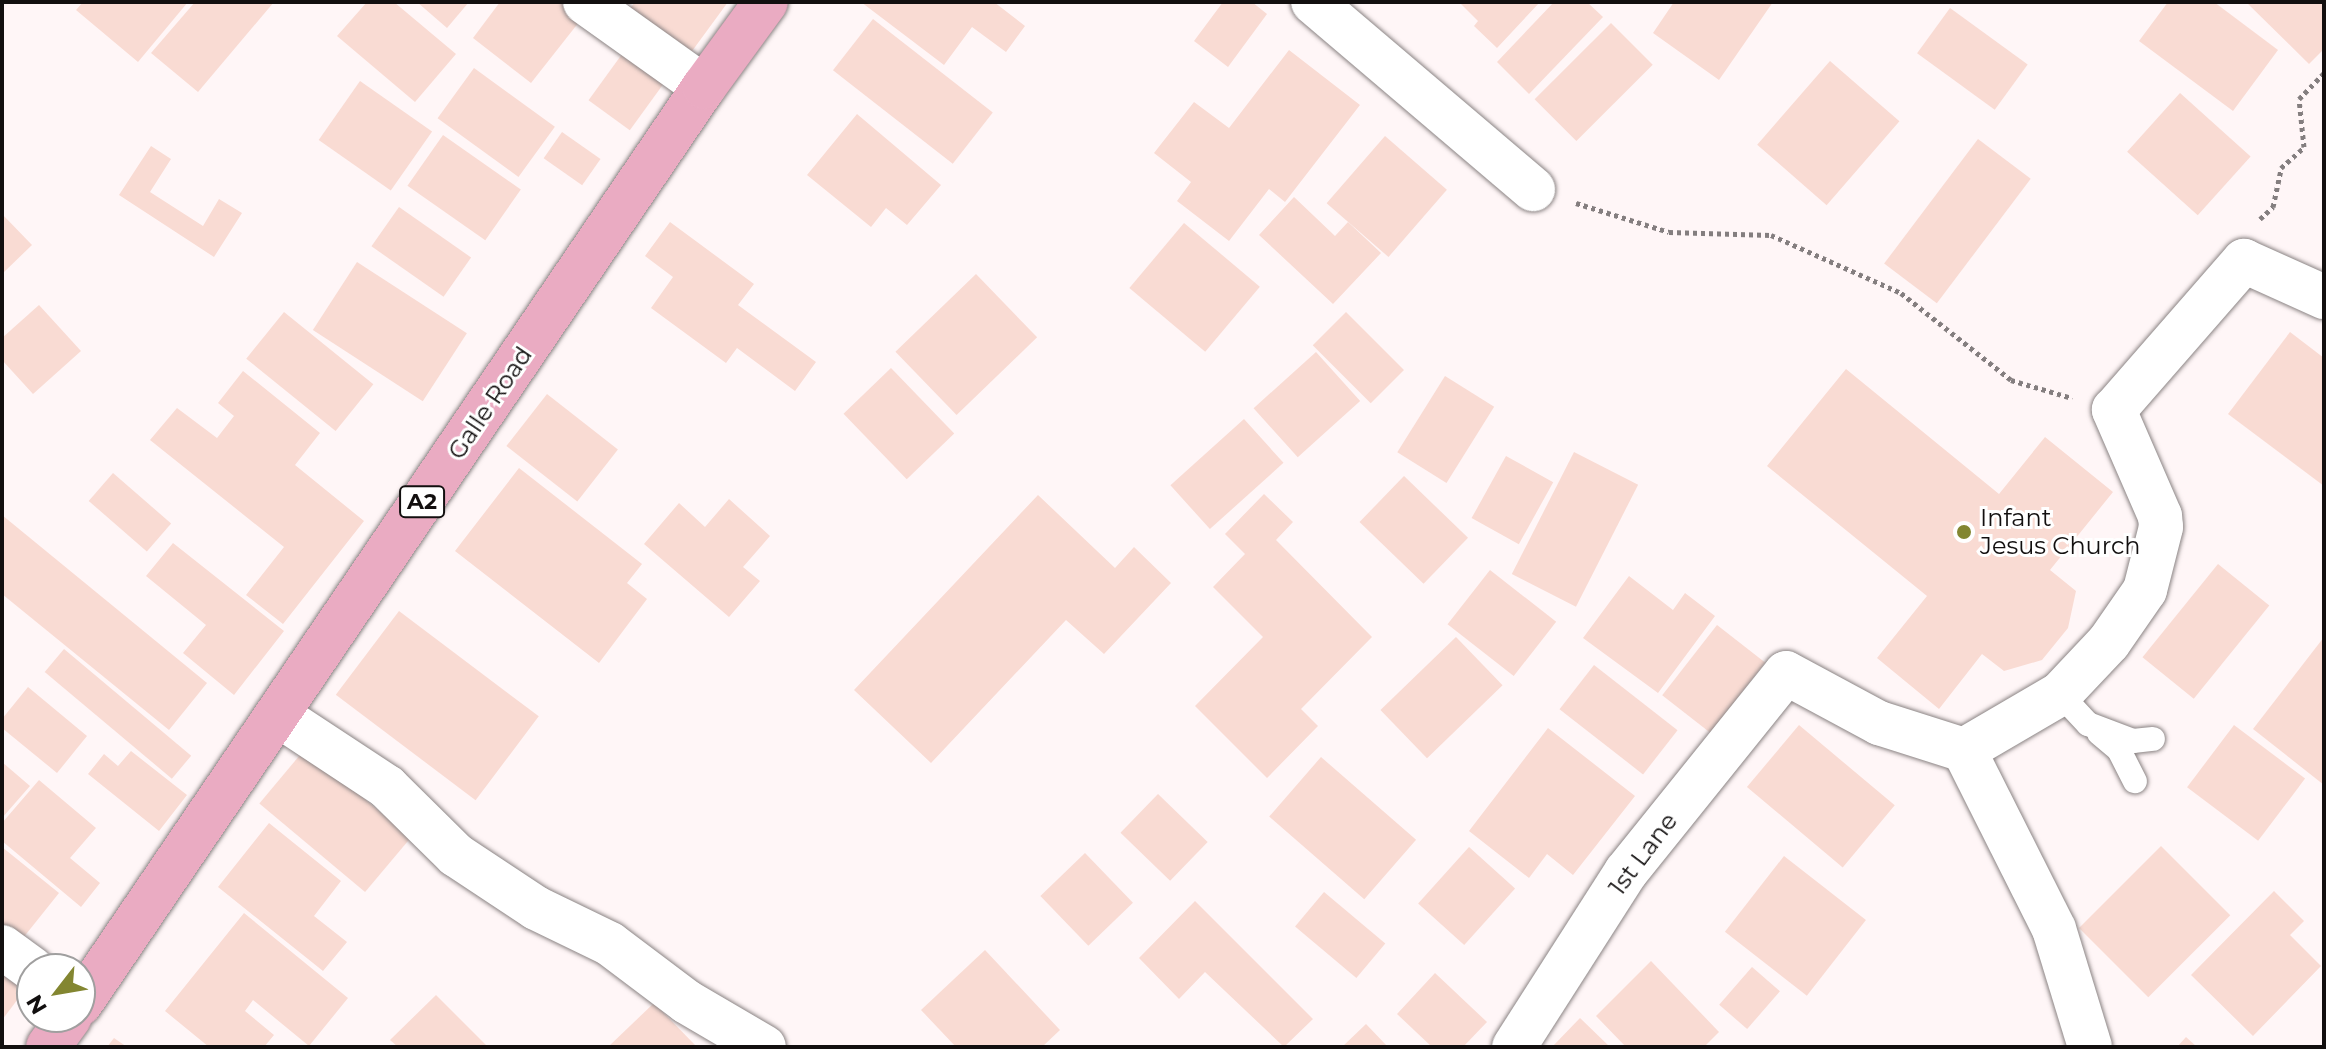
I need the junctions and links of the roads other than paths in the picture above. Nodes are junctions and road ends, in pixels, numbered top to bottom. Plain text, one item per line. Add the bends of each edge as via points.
1 (585, 2) edge
2 (766, 2) edge
3 (1313, 2) edge
4 (704, 87) junction
5 (1533, 189) road end
6 (2324, 297) edge
7 (2074, 709) junction
8 (278, 715) junction
9 (2153, 739) dead end
10 (1964, 750) junction
11 (2135, 781) dead end
12 (96, 981) edge
13 (764, 1047) edge
14 (1514, 1047) edge
15 (2090, 1047) edge

1 - 4 street
2 - 4 highway, Galle Road / A2
3 - 5 street
4 - 8 highway, Galle Road / A2
6 - 7 street via 2244,261 2114,410 2161,527 2145,590 2109,642
7 - 9 lane via 2133,741
7 - 10 street
7 - 11 lane via 2119,750
8 - 12 highway, Galle Road / A2
8 - 13 street via 387,787 456,855 536,908 610,944 687,1002
10 - 14 street, 1st Lane via 1879,723 1786,673 1626,872
10 - 15 street via 2054,929

